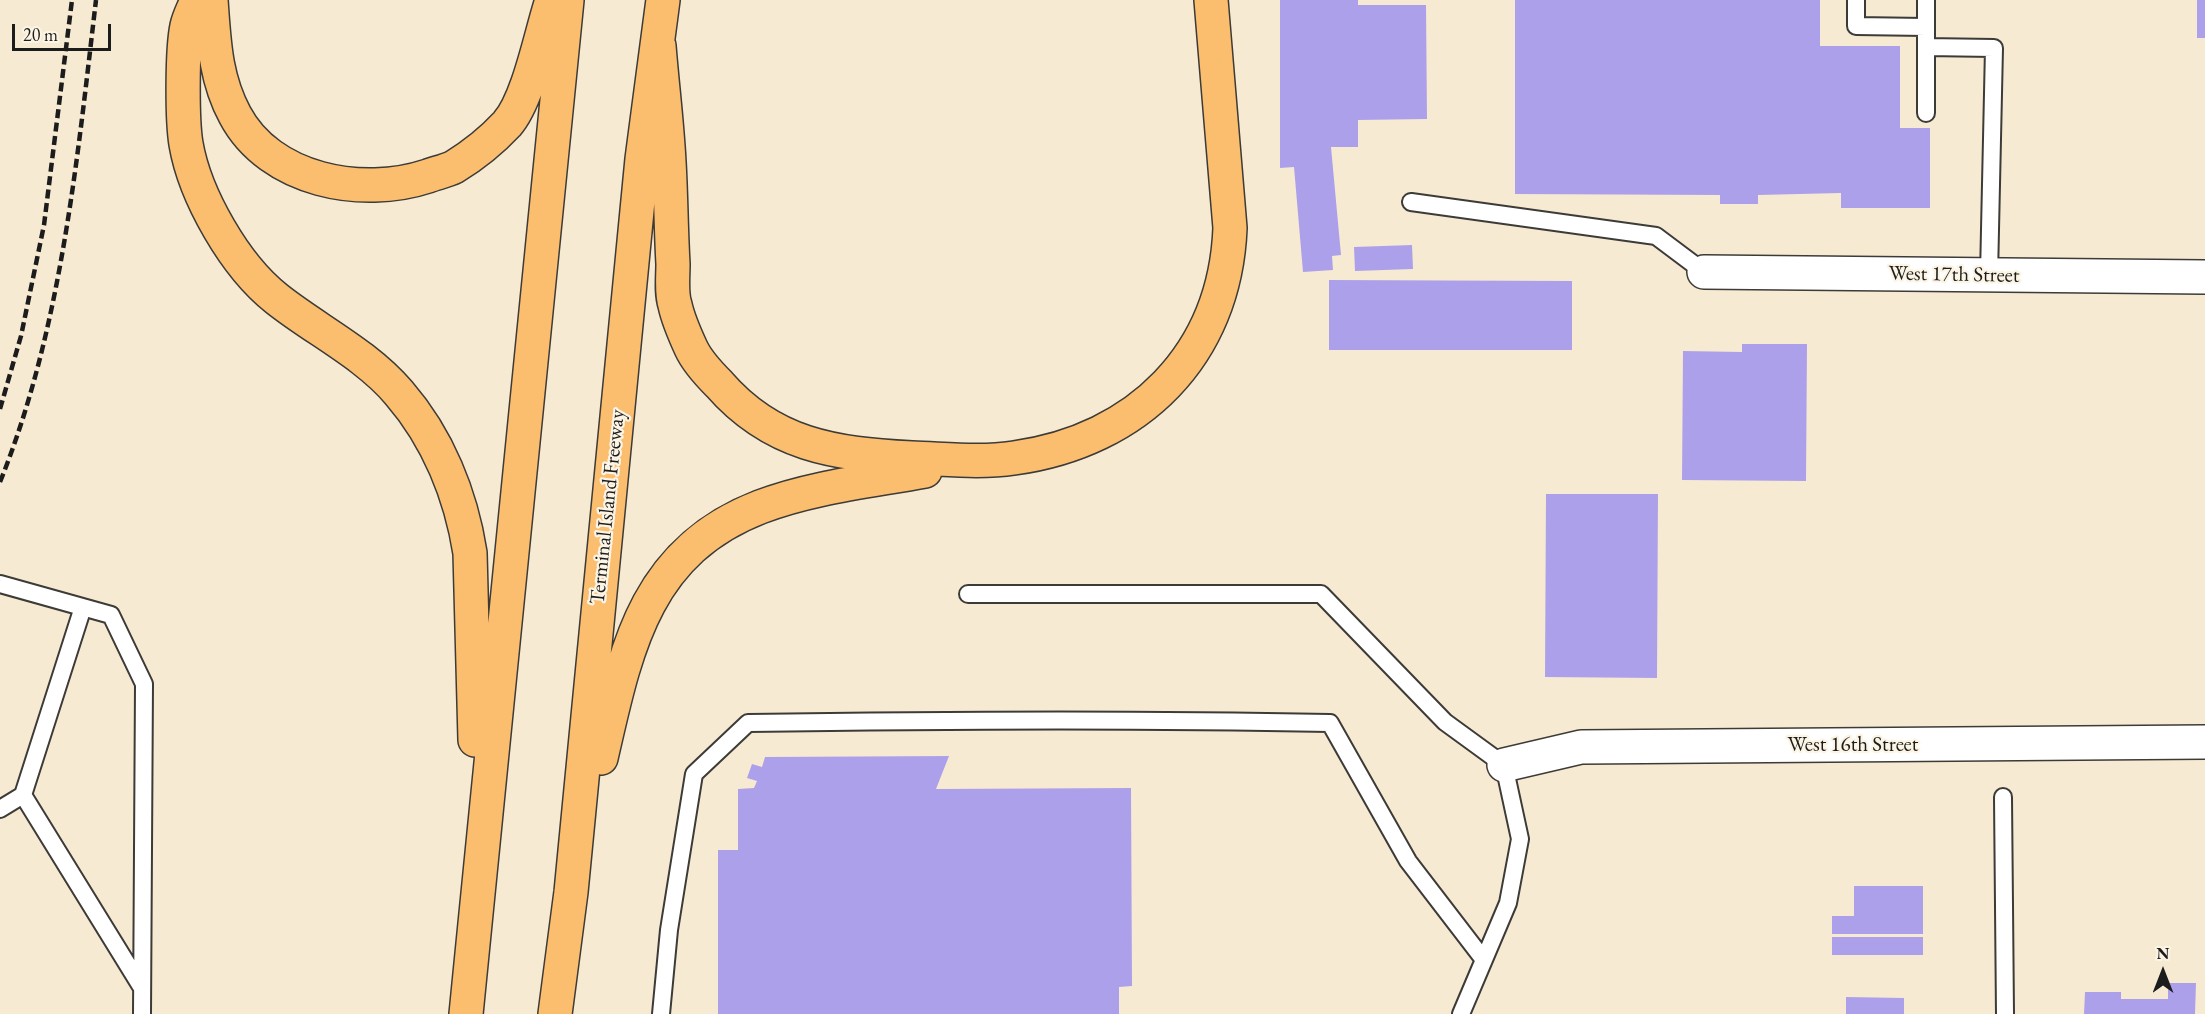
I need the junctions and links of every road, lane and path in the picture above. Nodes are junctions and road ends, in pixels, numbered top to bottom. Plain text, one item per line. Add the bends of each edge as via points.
1 (197, 0) edge
2 (212, 0) edge
3 (552, 0) edge
4 (567, 0) edge
5 (663, 0) edge
6 (1211, 0) edge
7 (1856, 0) edge
8 (1926, 0) edge
9 (1926, 27) junction
10 (659, 46) junction
11 (1926, 47) junction
12 (1926, 113) dead end
13 (1411, 202) dead end
14 (1704, 272) joint
15 (1989, 275) junction
16 (2205, 277) edge
17 (976, 460) junction
18 (0, 584) edge
19 (968, 594) dead end
20 (83, 607) junction
21 (2205, 742) edge
22 (1504, 765) junction
23 (23, 795) junction
24 (2002, 797) dead end
25 (0, 809) edge
26 (479, 891) junction
27 (571, 892) junction
28 (1484, 960) junction
29 (142, 988) junction
30 (142, 1014) edge
31 (466, 1014) edge
32 (555, 1014) edge
33 (661, 1014) edge
34 (1461, 1014) edge
35 (2005, 1014) edge

1 - 26 highway via 187,27 184,88 186,143 199,191 234,250 274,297 367,364 400,394 446,468 462,513 470,553
2 - 3 highway via 215,58 222,87 236,117 255,142 282,164 321,180 366,186 407,183 453,168 508,123 525,90
4 - 26 highway
5 - 10 highway, Terminal Island Freeway
6 - 17 highway via 1230,228 1229,254 1209,325 1157,397 1130,417 1068,447 1014,458
7 - 9 lane via 1856,26
8 - 9 lane
9 - 11 lane
10 - 17 highway via 669,160 674,304 692,350 710,375 740,409 774,430 817,446 877,456
10 - 27 highway, Terminal Island Freeway via 642,159
11 - 12 lane
11 - 15 lane via 1994,48
13 - 14 lane via 1656,236
14 - 15 street, West 17th Street
15 - 16 street, West 17th Street
17 - 27 highway via 794,497 759,507 698,539 664,576 626,657
18 - 20 lane
19 - 22 lane via 1321,594 1445,722
20 - 23 lane
20 - 29 lane via 111,615 144,684
21 - 22 street, West 16th Street via 1581,747
22 - 28 lane via 1520,839 1508,903
23 - 25 lane
23 - 29 lane
24 - 35 lane
26 - 31 highway
27 - 32 highway, Terminal Island Freeway
28 - 33 lane via 1408,861 1330,723 748,723 694,774 669,930
28 - 34 lane
29 - 30 lane

